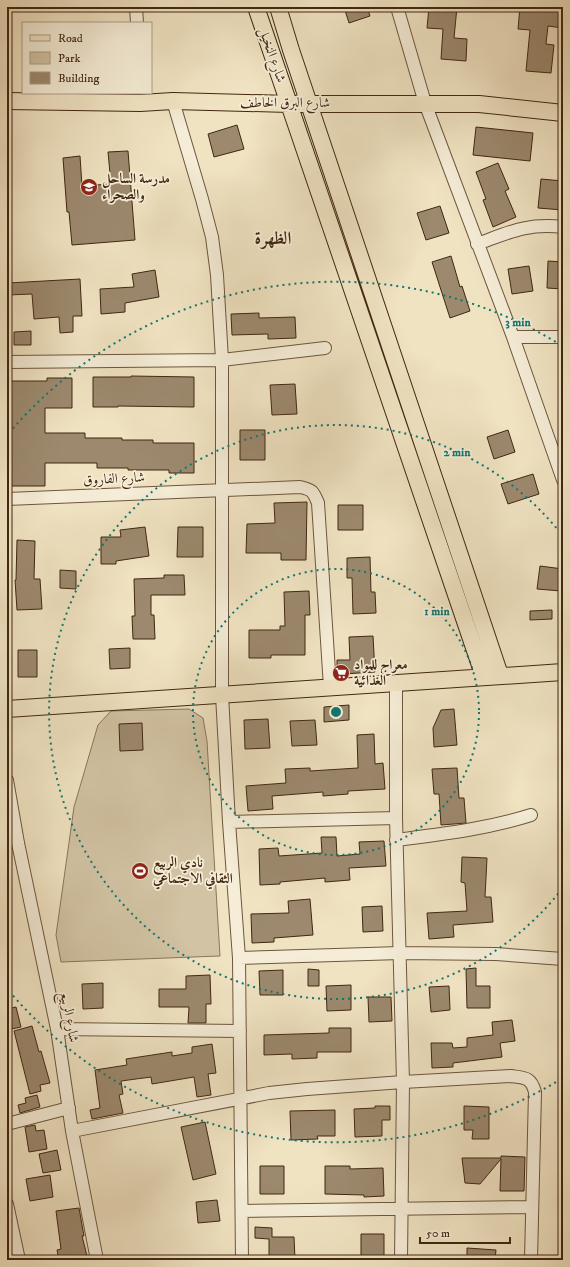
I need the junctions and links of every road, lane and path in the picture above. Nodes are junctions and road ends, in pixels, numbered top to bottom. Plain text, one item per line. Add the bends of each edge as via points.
1 (136, 7) edge
2 (256, 7) edge
3 (278, 7) edge
4 (397, 7) edge
5 (137, 22) edge
6 (140, 98) edge
7 (7, 101) edge
8 (173, 101) junction
9 (310, 103) junction
10 (425, 103) junction
11 (289, 104) junction
12 (563, 113) edge
13 (563, 227) edge
14 (477, 244) junction
15 (512, 337) junction
16 (563, 337) edge
17 (325, 348) dead end
18 (222, 360) junction
19 (7, 362) edge
20 (563, 480) edge
21 (222, 489) junction
22 (7, 499) edge
23 (563, 672) edge
24 (492, 676) junction
25 (396, 683) junction
26 (330, 687) junction
27 (222, 695) junction
28 (7, 710) edge
29 (7, 780) edge
30 (532, 814) dead end
31 (396, 818) junction
32 (229, 822) junction
33 (396, 840) junction
34 (12, 846) edge
35 (400, 953) junction
36 (239, 958) junction
37 (563, 959) edge
38 (57, 1029) junction
39 (240, 1031) junction
40 (403, 1082) junction
41 (240, 1098) junction
42 (69, 1108) junction
43 (7, 1124) edge
44 (72, 1131) junction
45 (7, 1204) edge
46 (532, 1207) junction
47 (402, 1208) junction
48 (242, 1211) junction
49 (19, 1260) edge
50 (97, 1260) edge
51 (242, 1260) edge
52 (401, 1260) edge
53 (530, 1260) edge

1 - 5 street
2 - 11 main road, شارع النخيل
3 - 9 main road
4 - 10 street
6 - 7 main road, شارع البرق الخاطف
6 - 8 main road, شارع البرق الخاطف
8 - 11 main road, شارع البرق الخاطف
8 - 18 street via 212,237
9 - 10 main road, شارع البرق الخاطف
9 - 11 main road, شارع البرق الخاطف
9 - 24 main road
10 - 12 main road, شارع البرق الخاطف via 479,104
10 - 14 street
11 - 24 main road, شارع النخيل
13 - 14 street via 548,225 517,229
14 - 15 street
15 - 16 street
15 - 20 street
17 - 18 street
18 - 19 street
18 - 21 street
21 - 22 street, شارع الفاروق
21 - 26 street, شارع الفاروق via 300,487 310,489 314,493 318,503
21 - 27 street
23 - 24 main road
24 - 25 main road
25 - 26 main road
25 - 31 street
26 - 27 main road
27 - 28 main road
27 - 32 street
29 - 34 street, شارع الربيع
30 - 33 street via 470,830
31 - 32 street
31 - 33 street
32 - 36 street
33 - 35 street
34 - 38 street, شارع الربيع
35 - 36 street
35 - 37 street via 496,954
35 - 40 street
36 - 39 street
38 - 39 street
38 - 42 street, شارع الربيع
39 - 41 street
40 - 41 street via 307,1088
40 - 46 street via 511,1076 527,1078 533,1084 535,1092
40 - 47 street
41 - 44 street
41 - 48 street
42 - 43 street
42 - 44 street, شارع الربيع
44 - 50 street, شارع الربيع
45 - 49 street
46 - 47 street
46 - 53 street
47 - 48 street
47 - 52 street
48 - 51 street

